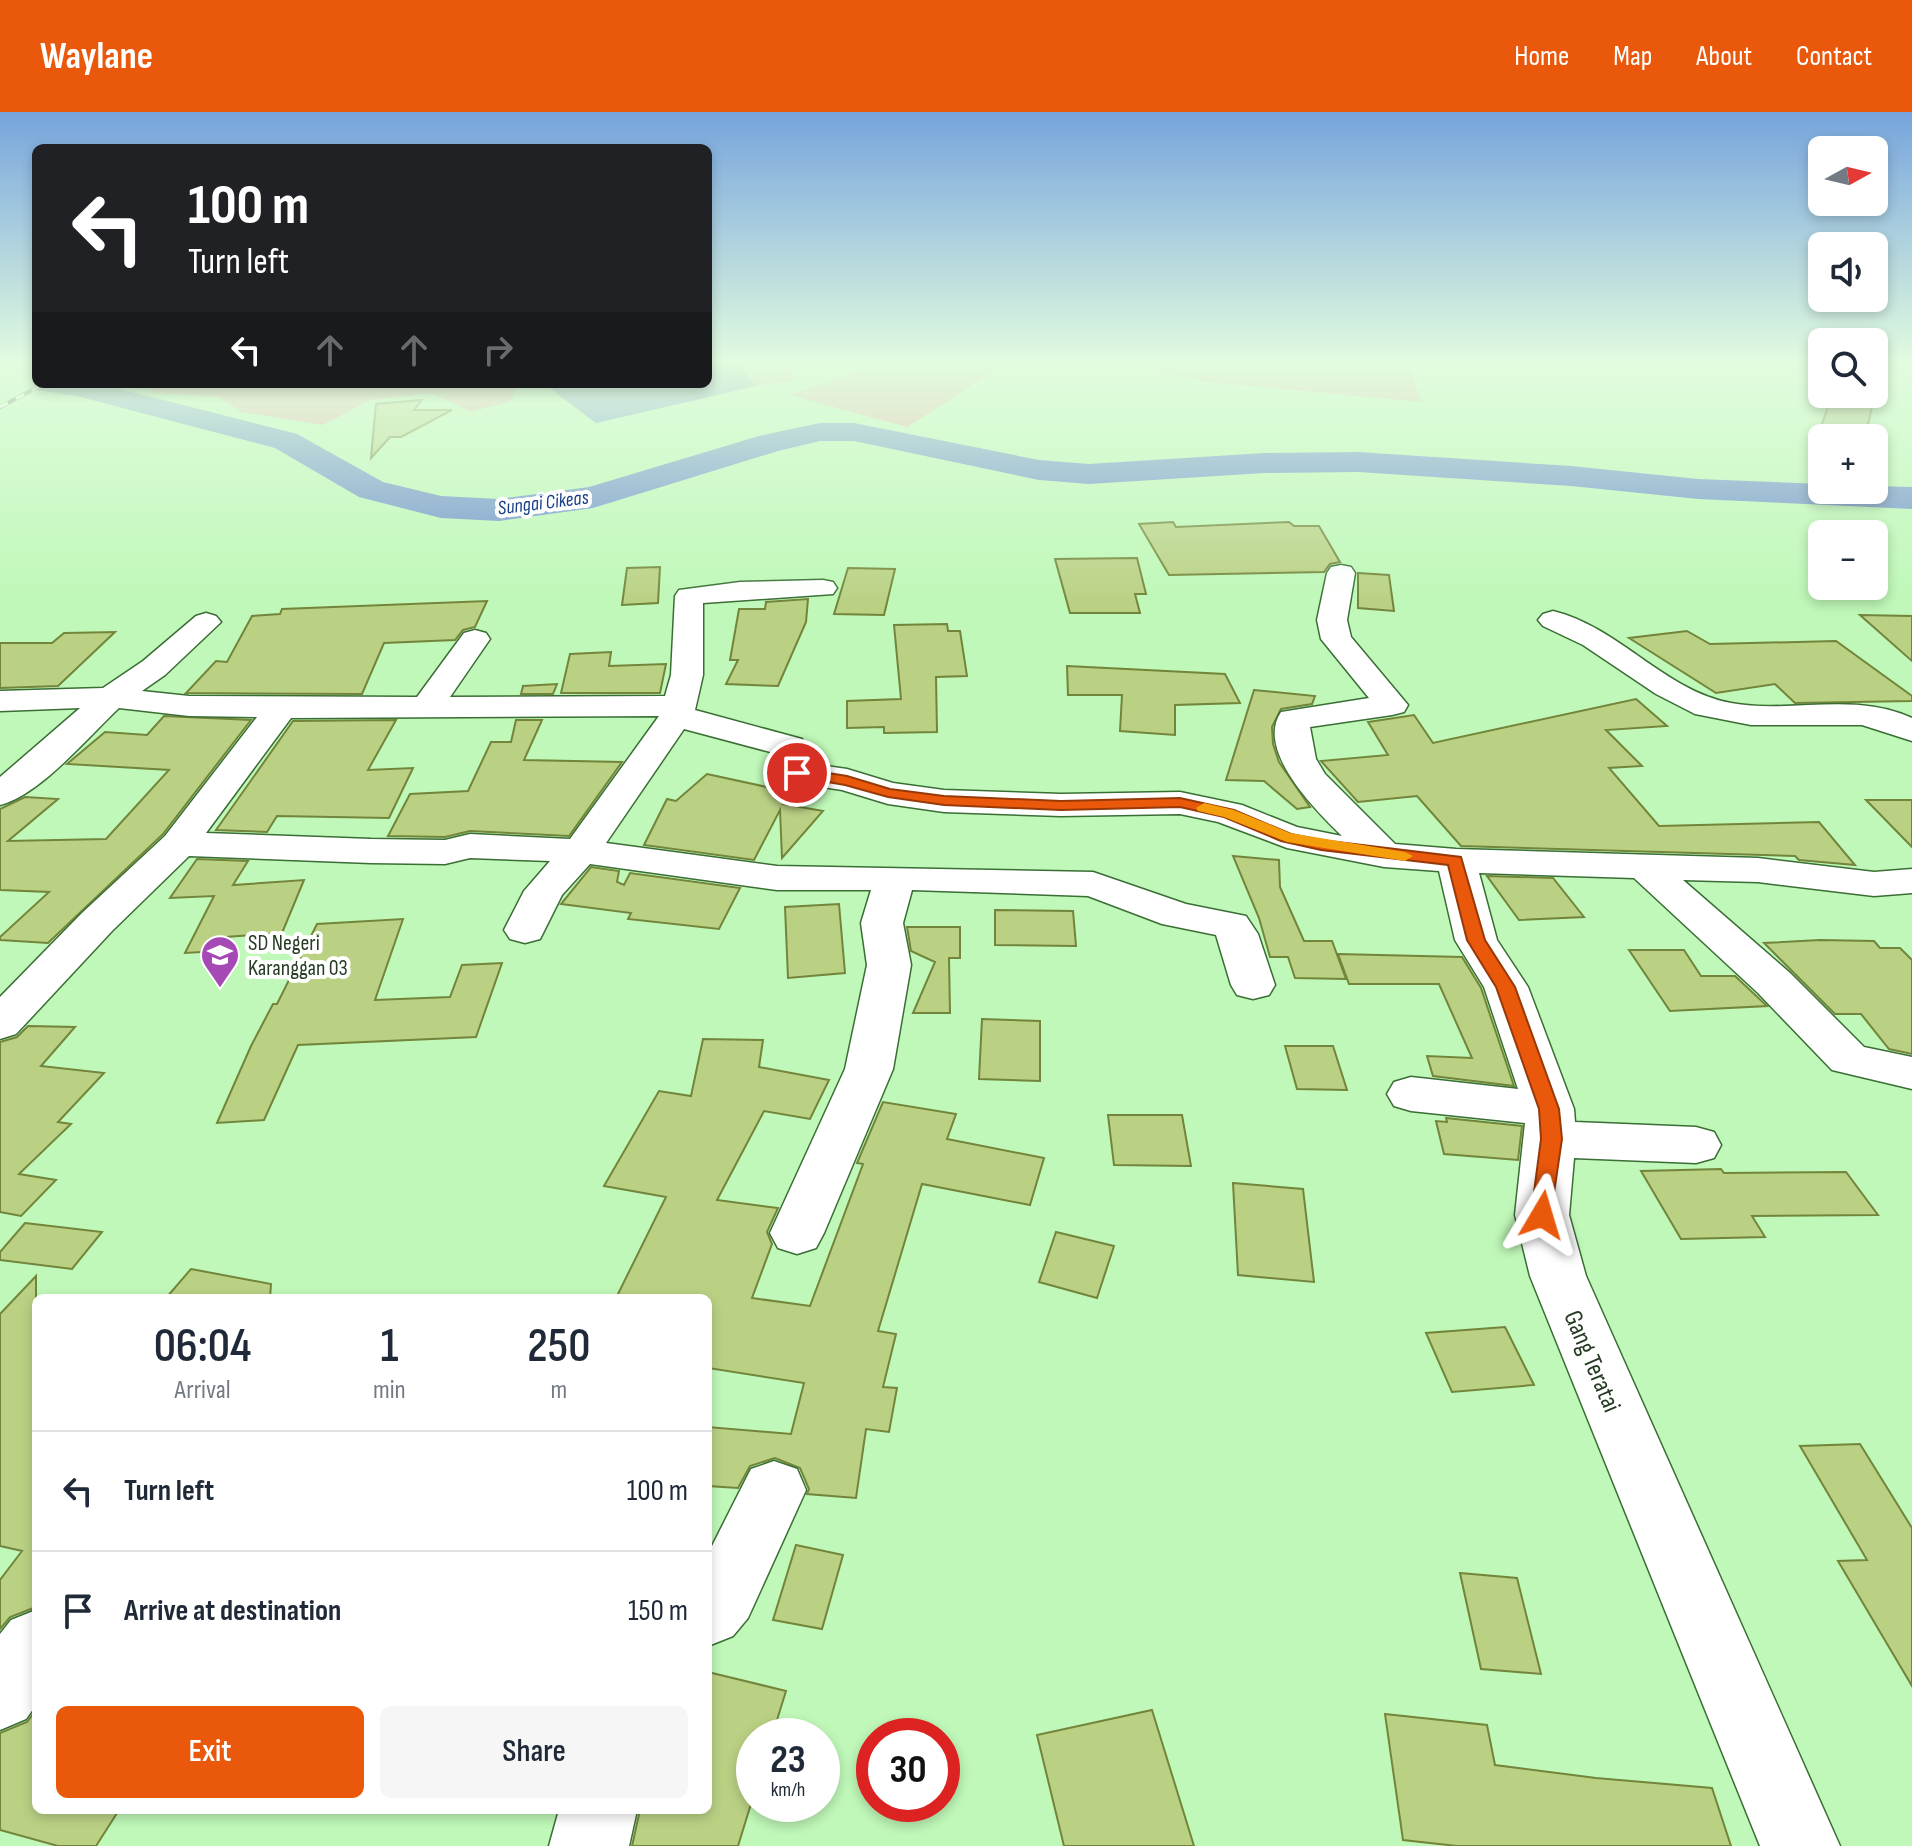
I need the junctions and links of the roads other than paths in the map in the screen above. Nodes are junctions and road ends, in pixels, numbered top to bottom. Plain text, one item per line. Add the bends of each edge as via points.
1 (1341, 573) dead end
2 (823, 588) dead end
3 (1553, 620) dead end
4 (206, 622) dead end
5 (475, 639) dead end
6 (104, 682) junction
7 (0, 701) edge
8 (428, 705) junction
9 (281, 708) junction
10 (677, 711) junction
11 (1912, 731) edge
12 (14, 772) edge
13 (0, 794) edge
14 (179, 844) junction
15 (581, 851) junction
16 (1384, 855) junction
17 (1456, 861) junction
18 (1643, 865) junction
19 (895, 878) junction
20 (1893, 883) edge
21 (1912, 908) edge
22 (525, 930) dead end
23 (1253, 985) dead end
24 (0, 1024) edge
25 (1912, 1073) edge
26 (1411, 1094) dead end
27 (1550, 1124) junction
28 (1696, 1145) dead end
29 (797, 1233) dead end
30 (774, 1490) dead end
31 (712, 1608) edge
32 (32, 1650) edge
33 (0, 1693) edge
34 (597, 1814) edge
35 (589, 1846) edge
36 (1800, 1846) edge

1 - 16 street via 1332,620 1336,639 1392,705 1293,719 1293,747 1316,786
2 - 10 street via 689,596 687,675
3 - 11 street via 1579,629 1651,680 1709,708 1748,716 1849,714 1885,719
4 - 6 street via 154,668
5 - 8 street
6 - 7 street
6 - 9 street via 189,706
6 - 12 street
8 - 9 street
8 - 10 street
9 - 14 street
10 - 15 street
10 - 16 street via 727,731 790,746 797,773 888,793 1025,804 1171,801 1229,813 1287,837
12 - 13 street
14 - 15 street
14 - 24 street
15 - 19 street via 777,878
15 - 22 street via 544,891
16 - 17 street
17 - 18 street
17 - 27 street, Gang Teratai via 1476,940 1506,987
18 - 20 street
18 - 25 street via 1849,1059
19 - 23 street via 1093,884 1177,915 1231,925
19 - 29 street via 882,923 889,965 869,1069
20 - 21 street
26 - 27 street
27 - 28 street
27 - 36 street, Gang Teratai via 1542,1215 1558,1276
30 - 31 street via 724,1594
32 - 33 street
34 - 35 street

